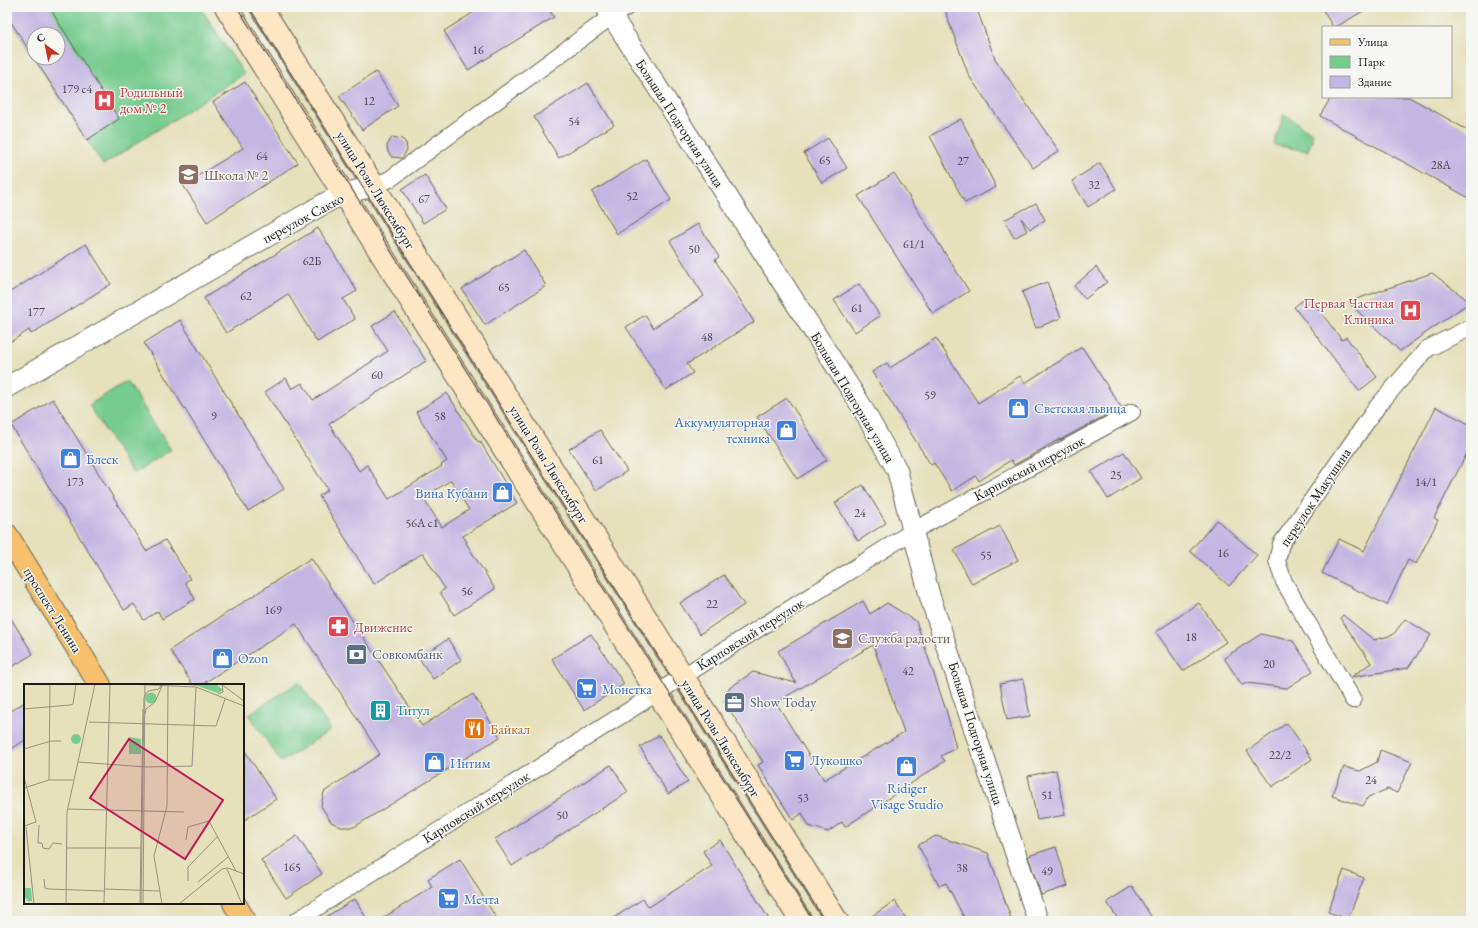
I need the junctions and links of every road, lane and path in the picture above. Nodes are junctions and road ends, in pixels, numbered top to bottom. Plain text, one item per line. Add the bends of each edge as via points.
1 (226, 7) edge
2 (261, 7) edge
3 (615, 10) edge
4 (374, 186) junction
5 (343, 194) junction
6 (1471, 329) edge
7 (7, 387) edge
8 (1132, 412) dead end
9 (913, 531) junction
10 (7, 535) edge
11 (682, 677) junction
12 (99, 684) edge
13 (657, 693) junction
14 (1353, 700) dead end
15 (235, 904) edge
16 (245, 921) edge
17 (296, 921) edge
18 (801, 921) edge
19 (836, 921) edge
20 (1038, 921) edge

1 - 5 main road
2 - 4 main road, улица Розы Люксембург
3 - 4 street, переулок Сакко via 390,179
3 - 9 street, Большая Подгорная улица via 859,402 897,470
4 - 5 street, переулок Сакко
4 - 11 main road, улица Розы Люксембург
5 - 7 street, переулок Сакко
5 - 13 main road
6 - 14 street, переулок Макушина via 1427,350 1377,407 1281,544 1277,561 1284,582
8 - 9 street, Карповский переулок
9 - 11 street, Карповский переулок
9 - 20 street, Большая Подгорная улица via 930,597
10 - 12 main road, проспект Ленина
11 - 13 street, Карповский переулок
11 - 19 main road, улица Розы Люксембург
13 - 17 street, Карповский переулок
13 - 18 main road
15 - 16 main road

